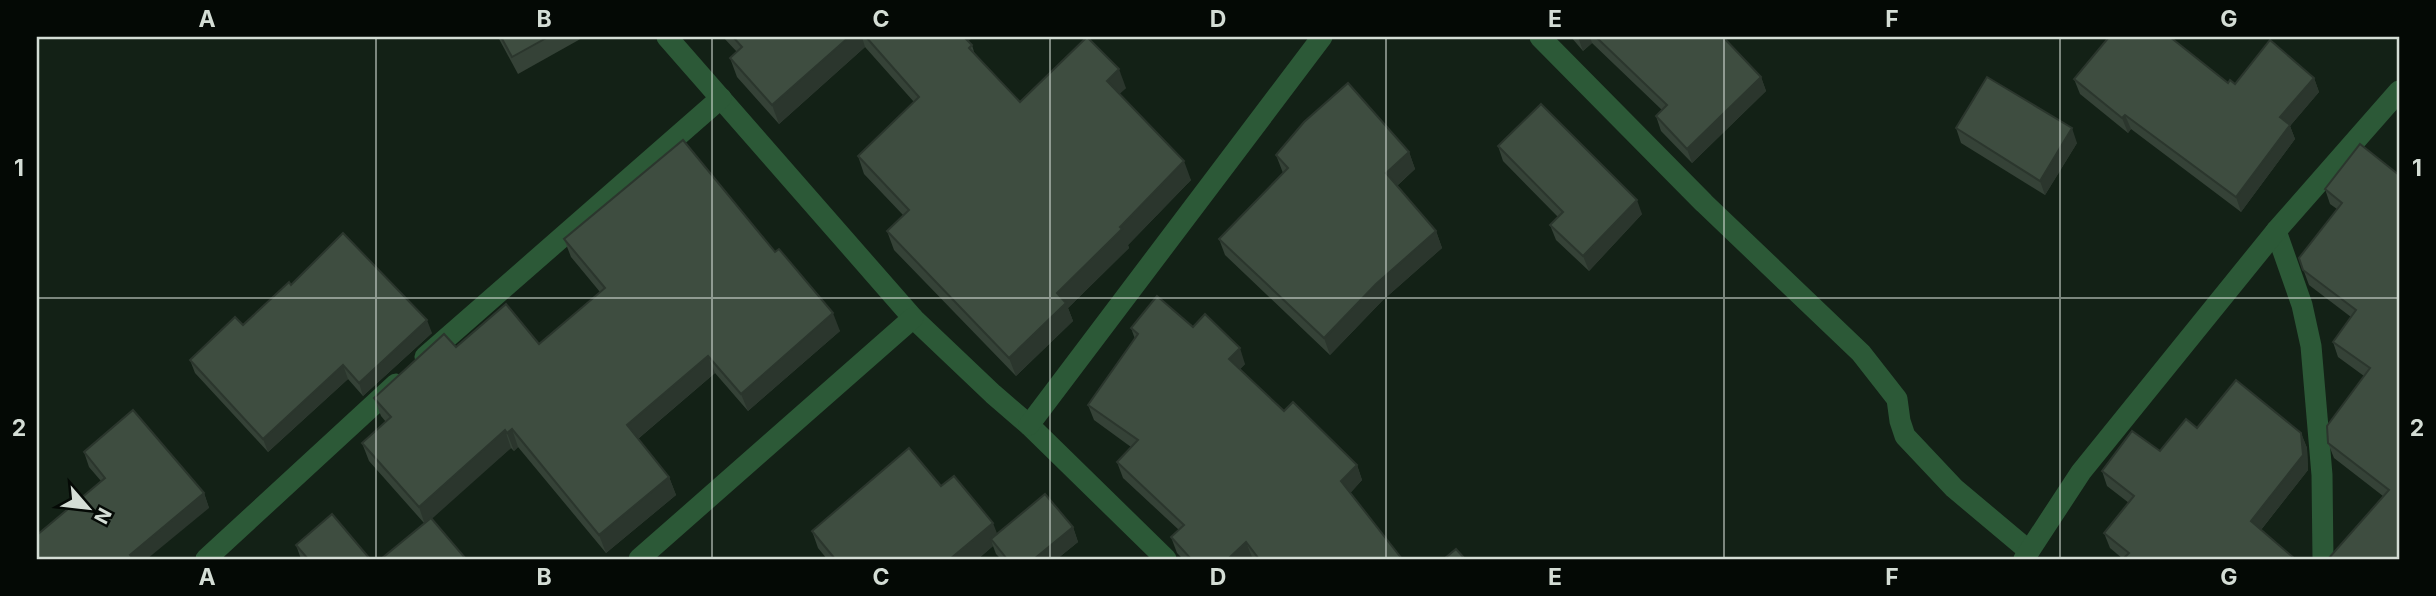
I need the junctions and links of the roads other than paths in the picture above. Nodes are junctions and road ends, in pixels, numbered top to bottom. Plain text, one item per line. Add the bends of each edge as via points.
1 (667, 37) edge
2 (1322, 37) edge
3 (1540, 37) edge
4 (2399, 91) edge
5 (722, 98) junction
6 (2276, 231) junction
7 (913, 318) junction
8 (1029, 425) junction
9 (2026, 555) edge
10 (206, 559) edge
11 (639, 559) edge
12 (1166, 559) edge
13 (2323, 559) edge

1 - 5 street
2 - 8 street
3 - 9 street via 1861,353 1897,398 1905,436
4 - 6 street
5 - 7 street
5 - 10 street via 433,350
6 - 9 street via 2081,472
6 - 13 street via 2311,346 2322,475
7 - 8 street
7 - 11 street
8 - 12 street

